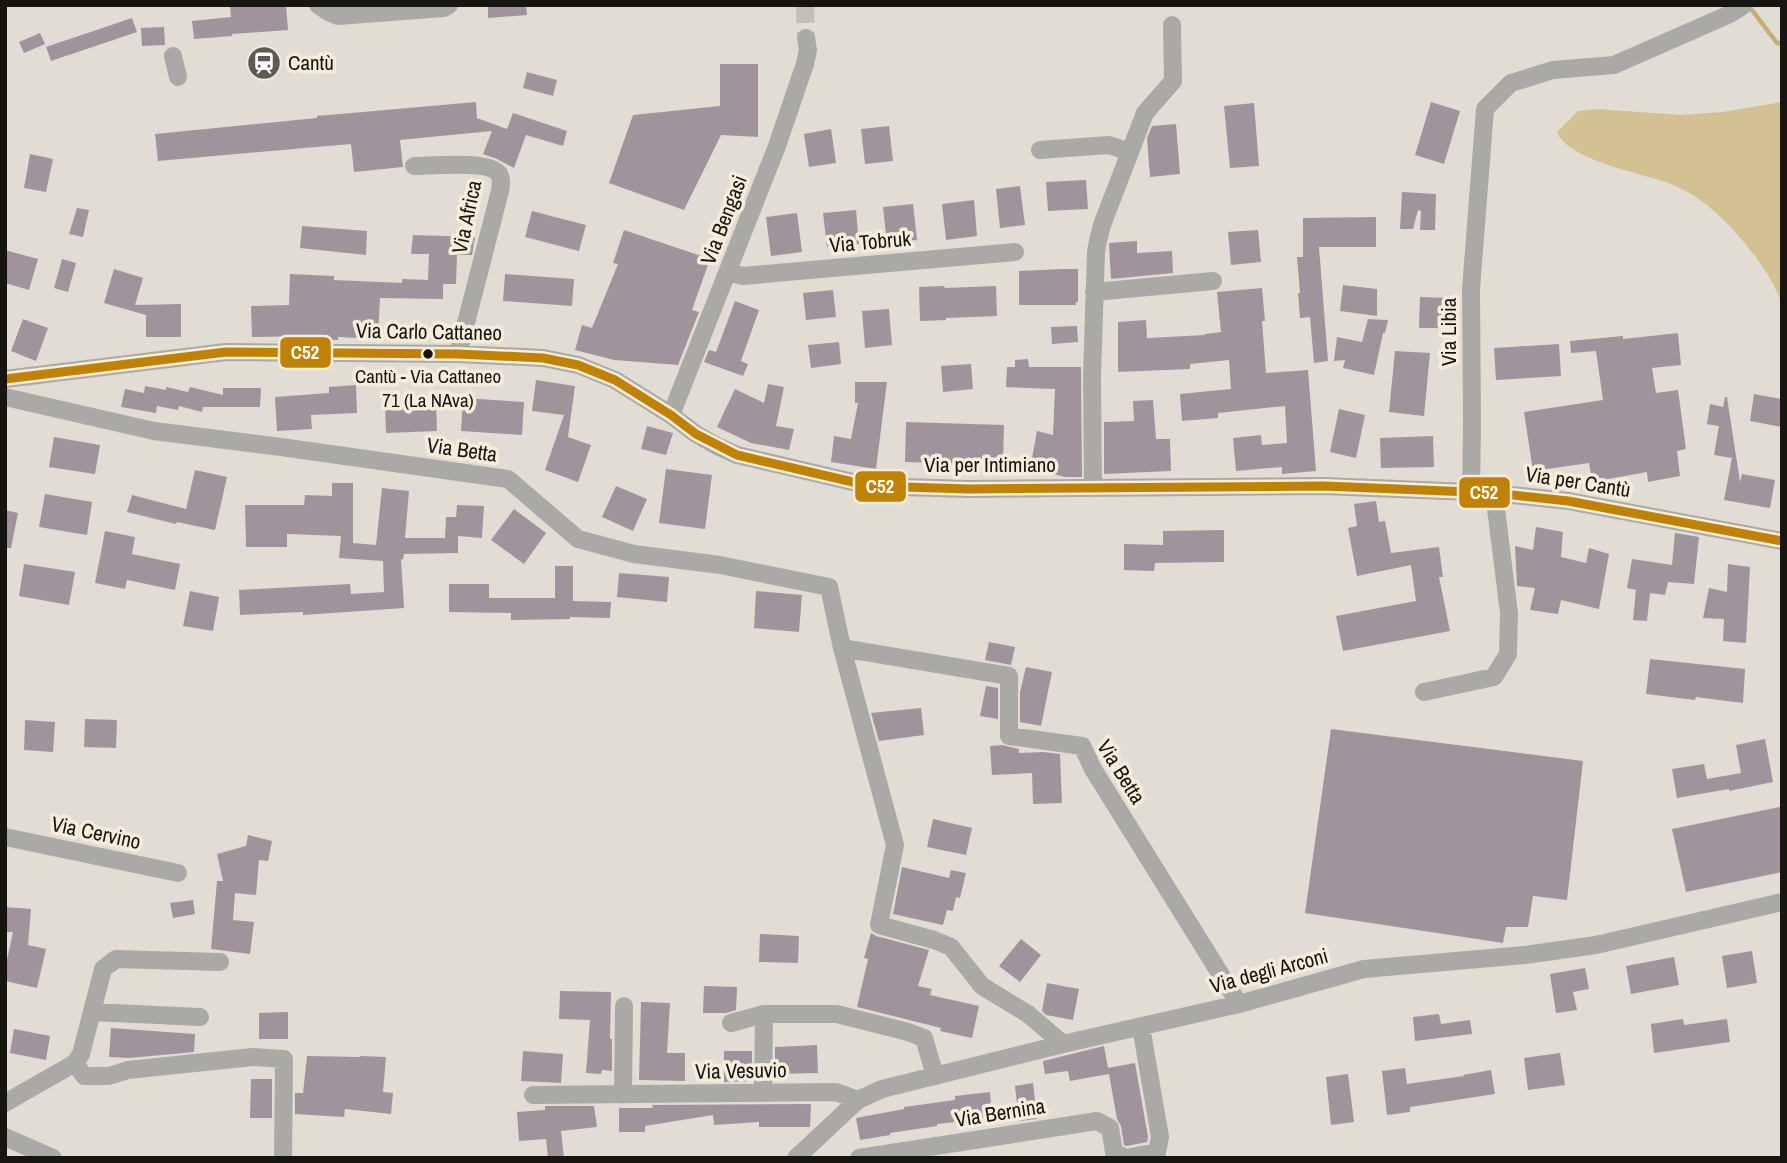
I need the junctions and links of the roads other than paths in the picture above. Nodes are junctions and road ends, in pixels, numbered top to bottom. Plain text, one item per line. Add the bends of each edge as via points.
1 (318, 5) edge
2 (449, 5) edge
3 (1744, 5) edge
4 (391, 9) edge
5 (1172, 25) dead end
6 (806, 38) tunnel mouth
7 (173, 56) dead end
8 (178, 77) dead end
9 (1040, 150) dead end
10 (1129, 155) junction
11 (414, 166) dead end
12 (1015, 252) dead end
13 (729, 272) junction
14 (1213, 281) dead end
15 (1094, 292) junction
16 (458, 354) junction
17 (5, 379) edge
18 (5, 397) edge
19 (671, 415) junction
20 (1324, 486) joint
21 (1093, 488) junction
22 (1471, 492) junction
23 (1494, 493) junction
24 (1782, 541) edge
25 (842, 648) junction
26 (1424, 692) dead end
27 (5, 837) edge
28 (178, 873) dead end
29 (1782, 902) edge
30 (219, 962) dead end
31 (1240, 1004) junction
32 (624, 1006) dead end
33 (92, 1013) junction
34 (764, 1014) junction
35 (200, 1017) dead end
36 (731, 1023) dead end
37 (1141, 1027) junction
38 (1063, 1044) junction
39 (75, 1063) junction
40 (935, 1076) junction
41 (763, 1093) junction
42 (623, 1095) junction
43 (533, 1096) dead end
44 (858, 1100) junction
45 (5, 1103) edge
46 (5, 1136) edge
47 (53, 1158) edge
48 (283, 1158) edge
49 (796, 1158) edge
50 (859, 1158) edge
51 (1125, 1158) edge

1 - 4 street via 338,16
2 - 4 street
3 - 22 street, Via Libia via 1614,65 1553,70 1511,83 1485,109 1471,289
5 - 10 street via 1173,81 1145,113
6 - 13 street, Via Bengasi via 805,64 797,89
7 - 8 street
9 - 10 street via 1110,145
10 - 15 street via 1102,225
11 - 16 street, Via Africa via 478,166 492,169 500,177
12 - 13 street, Via Tobruk via 743,275
13 - 19 street, Via Bengasi
14 - 15 street
15 - 21 street
16 - 17 street, Via Carlo Cattaneo via 226,352
16 - 19 street, Via Carlo Cattaneo via 569,362 615,380
18 - 25 street, Via Betta via 154,431 508,479 578,539 635,554 829,587
19 - 21 street, Via per Intimiano via 737,455 870,486
20 - 21 street, Via per Intimiano
20 - 22 street, Via per Cantù
22 - 23 street, Via per Cantù
23 - 24 street, Via per Cantù via 1568,501
23 - 26 street via 1508,613 1508,654 1494,677
25 - 31 street, Via Betta via 1009,676 1009,736 1082,746
25 - 38 street, Via Betta via 895,845 879,925 951,947 982,986 1028,1014
27 - 28 street, Via Cervino
29 - 31 street, Via degli Arconi via 1597,945 1364,969
30 - 33 street via 116,958 103,969
31 - 37 street, Via degli Arconi
32 - 42 street
33 - 35 street
33 - 39 street
34 - 36 street
34 - 40 street via 836,1014 908,1032 923,1038
34 - 41 street
37 - 38 street, Via degli Arconi
37 - 51 street, Via Bernina via 1160,1137 1157,1152
38 - 40 street, Via degli Arconi
39 - 45 street
39 - 48 street via 84,1076 109,1076 253,1057 284,1059
40 - 44 street, Via degli Arconi
41 - 42 street, Via Vesuvio
41 - 44 street, Via Vesuvio via 836,1092
42 - 43 street, Via Vesuvio
44 - 49 street, Via degli Arconi
46 - 47 street
50 - 51 street, Via Bernina via 1097,1121 1110,1128 1114,1152

